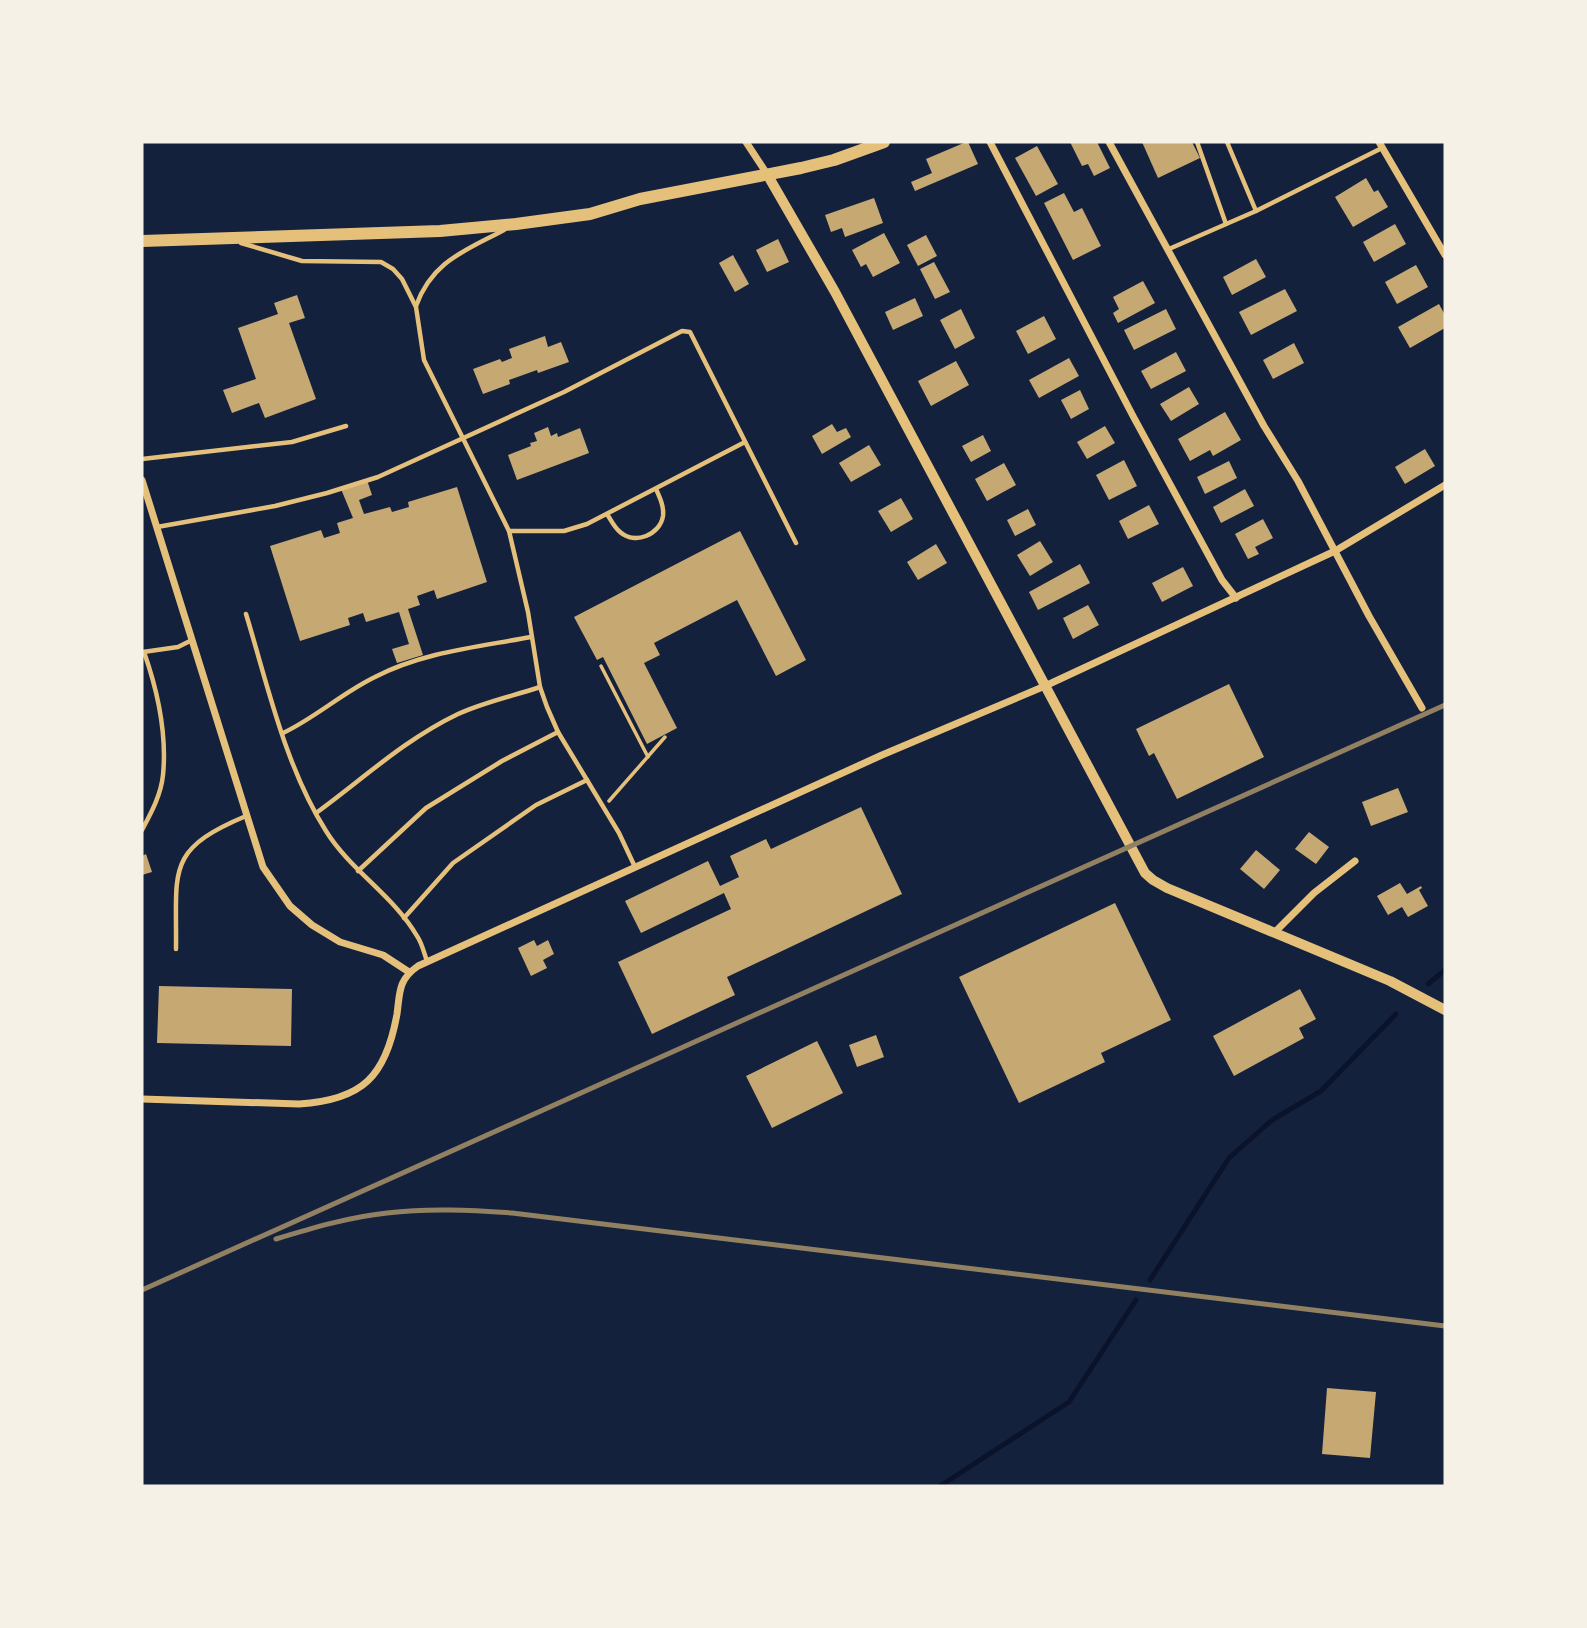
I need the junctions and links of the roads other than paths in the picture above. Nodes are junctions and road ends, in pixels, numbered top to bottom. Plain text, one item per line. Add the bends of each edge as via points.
1 (746, 142) edge
2 (884, 142) edge
3 (990, 142) edge
4 (1109, 142) edge
5 (1197, 142) edge
6 (1227, 142) edge
7 (1381, 145) edge
8 (767, 174) junction
9 (1256, 211) junction
10 (516, 224) junction
11 (1226, 224) junction
12 (223, 237) junction
13 (142, 241) edge
14 (1168, 249) junction
15 (1445, 256) edge
16 (416, 307) junction
17 (346, 426) dead end
18 (464, 439) junction
19 (745, 442) junction
20 (142, 458) edge
21 (142, 480) edge
22 (1445, 485) edge
23 (656, 489) junction
24 (607, 514) junction
25 (157, 527) junction
26 (509, 531) junction
27 (796, 543) dead end
28 (1335, 551) junction
29 (1236, 598) junction
30 (246, 614) dead end
31 (531, 637) junction
32 (192, 640) junction
33 (143, 652) edge
34 (1045, 686) junction
35 (540, 687) junction
36 (1422, 708) dead end
37 (558, 732) junction
38 (283, 733) junction
39 (587, 780) junction
40 (316, 813) junction
41 (246, 816) junction
42 (142, 830) edge
43 (1355, 861) dead end
44 (636, 868) junction
45 (358, 871) junction
46 (404, 918) junction
47 (1274, 933) junction
48 (176, 949) dead end
49 (427, 961) junction
50 (409, 972) junction
51 (1445, 1010) edge
52 (142, 1099) edge

1 - 8 street
2 - 8 main road via 834,160
3 - 29 street via 1133,416
4 - 14 street
5 - 11 lane
6 - 9 lane
7 - 9 lane
7 - 15 street
8 - 10 main road via 640,199 590,214
8 - 34 street
9 - 11 lane
10 - 12 main road via 440,231
10 - 16 lane via 440,266 421,290
11 - 14 lane
12 - 13 main road
12 - 16 lane via 302,261 381,262 402,279
14 - 28 street
16 - 18 lane via 424,360
17 - 20 lane via 292,442
18 - 19 lane via 682,331 690,332
18 - 25 lane via 378,477 327,493
18 - 26 lane
19 - 23 lane
19 - 27 lane
21 - 25 street
22 - 28 street
23 - 24 lane
23 - 24 lane via 663,505 662,519 645,537 624,535
24 - 26 lane via 564,531
25 - 32 street
26 - 31 lane
28 - 29 street
28 - 36 street
29 - 34 street
30 - 38 lane
31 - 35 lane
31 - 38 lane via 440,653 393,668
32 - 33 lane
32 - 41 street
33 - 42 lane via 155,682 163,776 156,804
34 - 44 street
34 - 47 street via 1140,866 1153,880
35 - 37 lane
35 - 40 lane via 460,713 431,729 391,753
37 - 39 lane
37 - 45 lane via 426,808
38 - 40 lane
39 - 44 lane
39 - 46 lane via 536,805 453,863
40 - 45 lane
41 - 48 lane via 209,833 183,858
41 - 50 street via 263,867 290,906 340,942 383,955
43 - 47 street
44 - 49 street
45 - 46 lane
46 - 49 lane via 418,936
47 - 51 street via 1390,981
49 - 50 street
50 - 52 street via 402,980 394,1030 381,1065 370,1080 343,1097 299,1104

